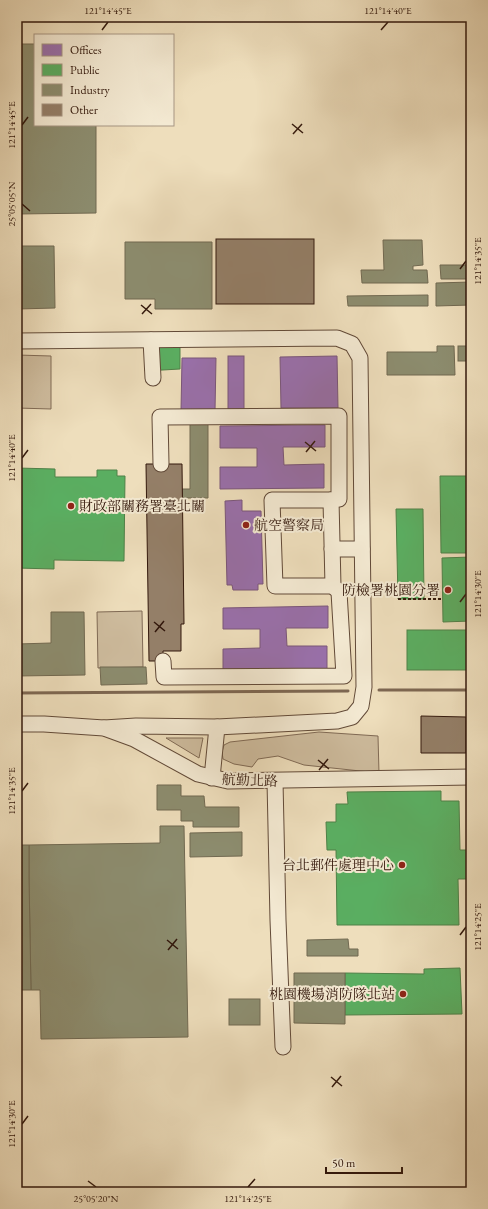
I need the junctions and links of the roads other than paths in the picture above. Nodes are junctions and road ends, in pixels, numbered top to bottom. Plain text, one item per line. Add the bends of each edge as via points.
1 (151, 340) junction
2 (17, 341) edge
3 (153, 378) dead end
4 (161, 464) dead end
5 (331, 500) junction
6 (332, 548) junction
7 (362, 549) junction
8 (333, 586) junction
9 (163, 661) dead end
10 (17, 724) edge
11 (217, 727) junction
12 (104, 728) junction
13 (471, 777) edge
14 (212, 778) junction
15 (275, 781) junction
16 (283, 1047) dead end

1 - 2 street
1 - 3 street
1 - 7 street via 337,338 352,344 360,358
4 - 5 street via 160,417 339,416 339,499
5 - 6 street
5 - 8 street via 272,500 275,586
6 - 7 street
6 - 8 street
7 - 11 street via 364,687 361,706 352,717 337,722
8 - 9 street via 339,592 344,676 164,677
10 - 12 street, 航勤北路
11 - 12 street
11 - 14 street
12 - 14 street, 航勤北路 via 134,739 198,774
13 - 15 street, 航勤北路
14 - 15 street, 航勤北路 via 228,782
15 - 16 street

